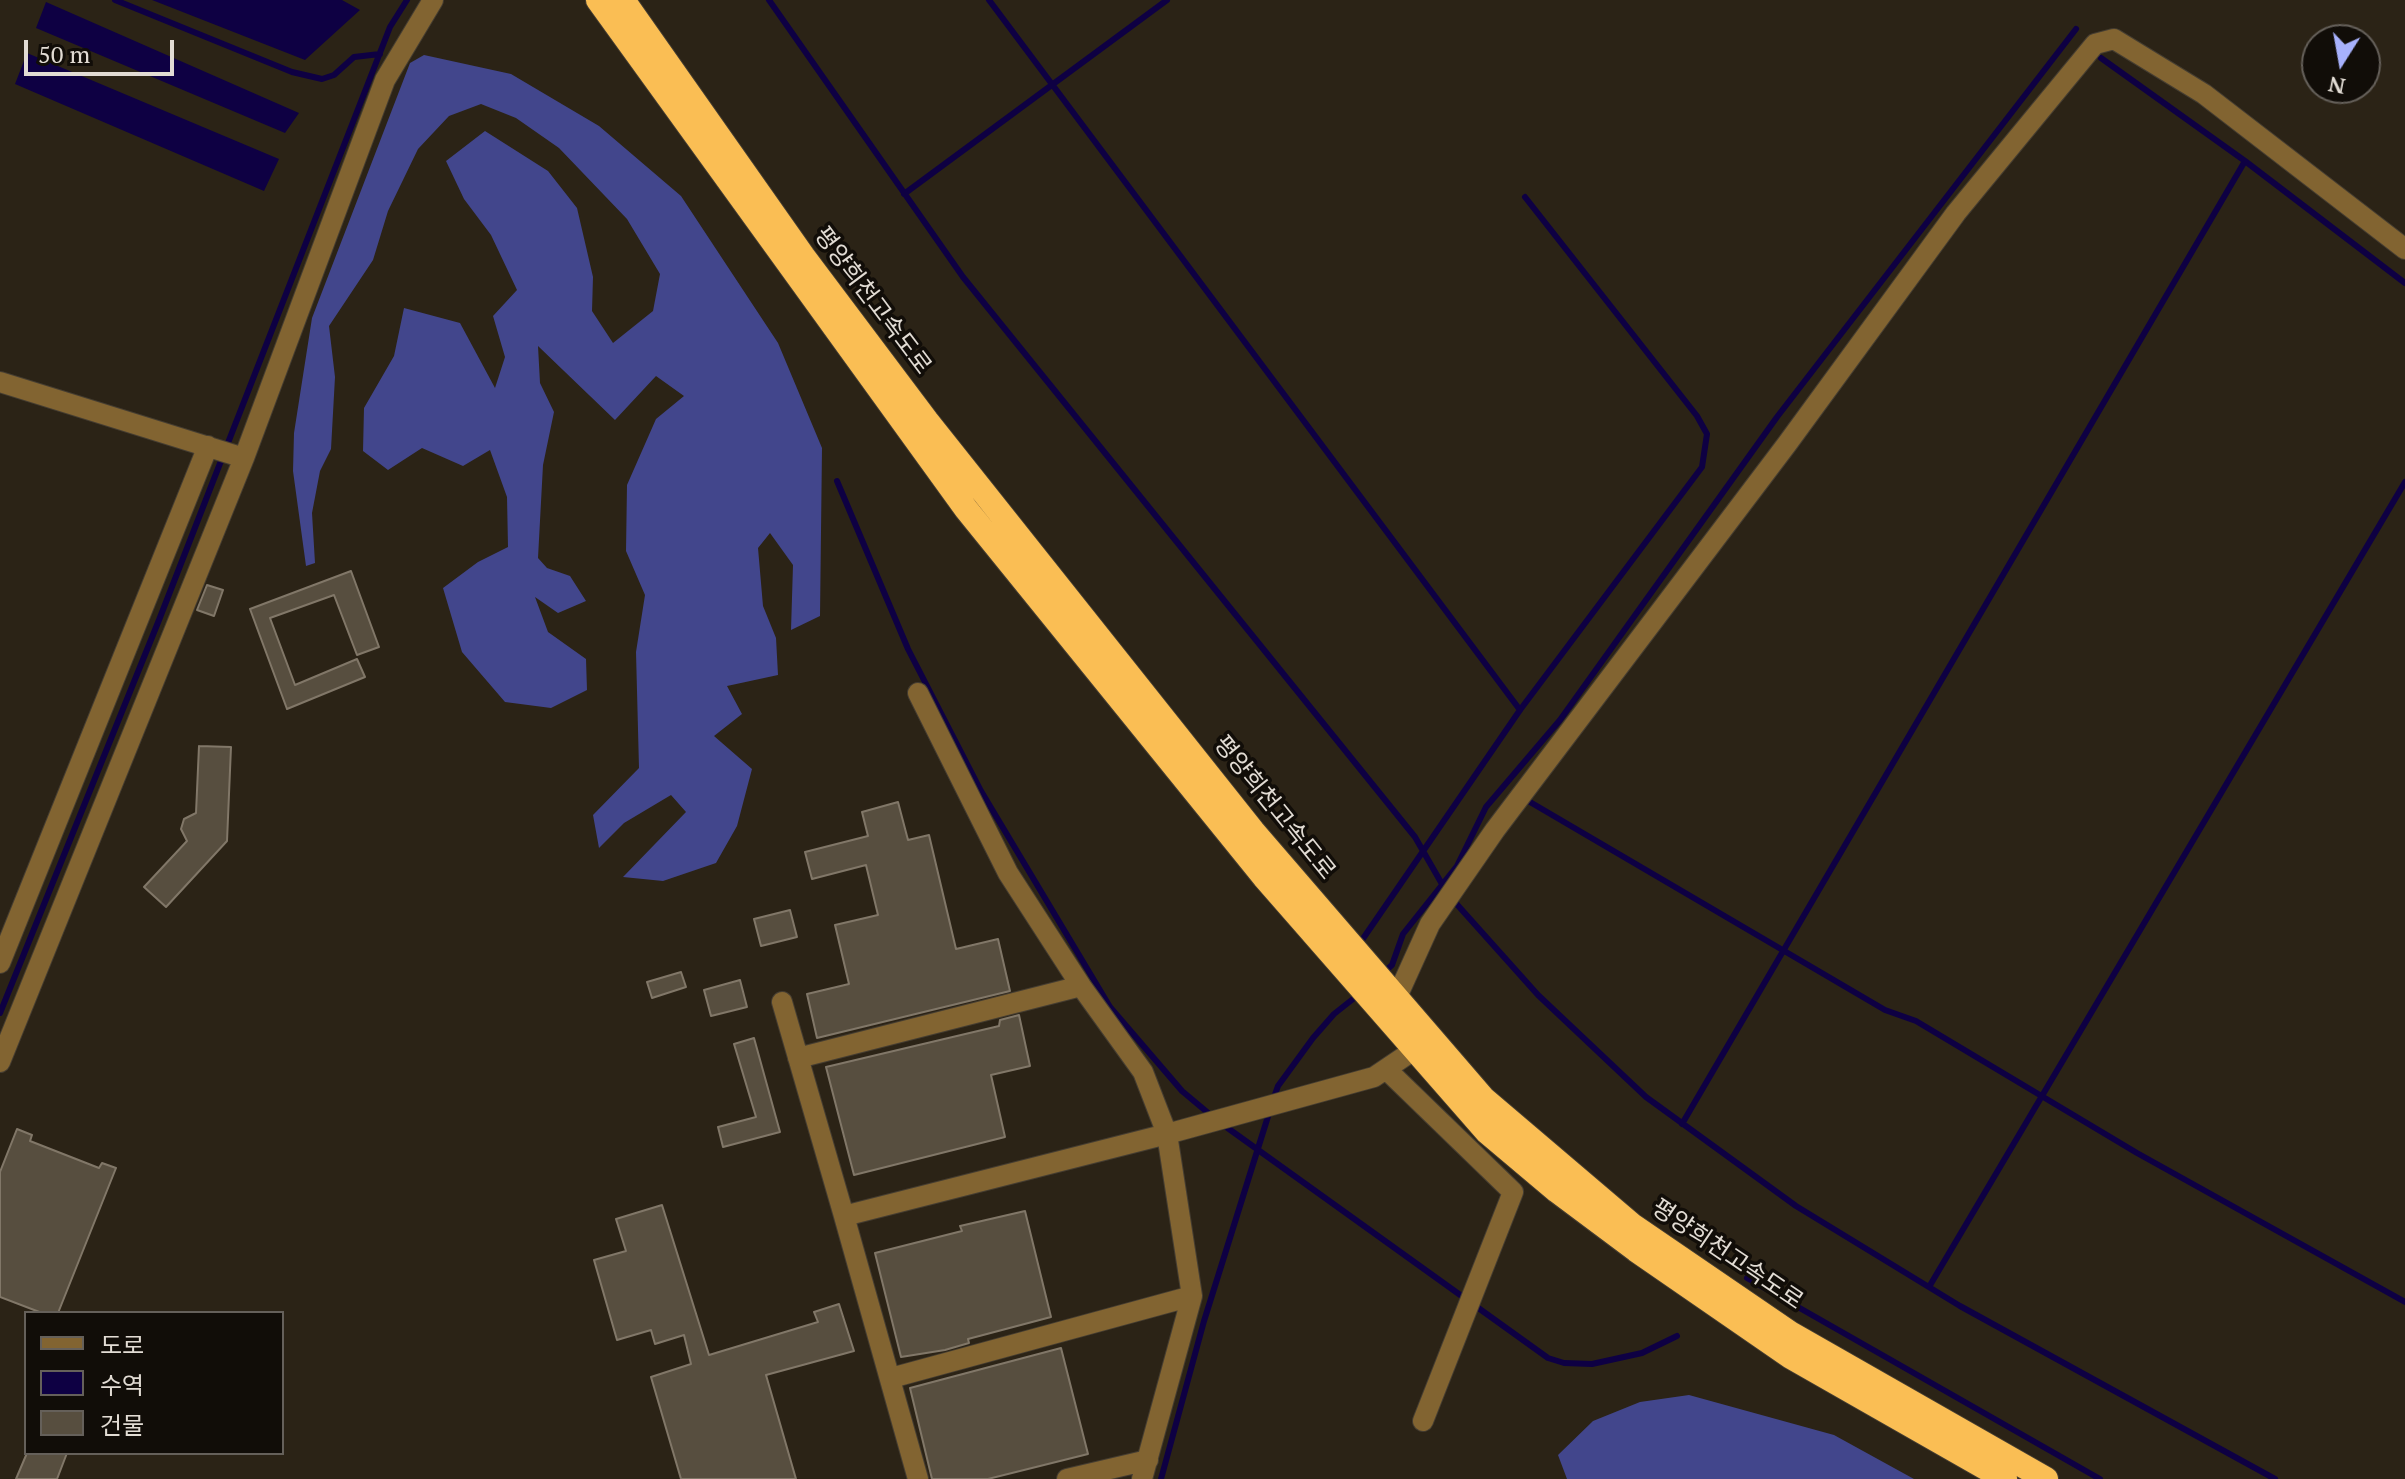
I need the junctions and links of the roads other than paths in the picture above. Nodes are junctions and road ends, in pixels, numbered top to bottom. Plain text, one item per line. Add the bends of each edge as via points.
1 (433, 0) edge
2 (598, 0) edge
3 (623, 0) edge
4 (2405, 249) edge
5 (0, 382) edge
6 (208, 446) junction
7 (244, 458) junction
8 (918, 693) dead end
9 (75, 775) junction
10 (110, 788) junction
11 (0, 963) edge
12 (1361, 975) junction
13 (1081, 986) junction
14 (1384, 996) junction
15 (782, 1002) dead end
16 (1414, 1050) junction
17 (798, 1058) junction
18 (0, 1062) edge
19 (1386, 1069) junction
20 (1167, 1134) junction
21 (844, 1216) junction
22 (1192, 1296) junction
23 (891, 1378) junction
24 (1423, 1421) dead end
25 (1145, 1469) edge
26 (918, 1479) edge
27 (1067, 1479) edge
28 (2005, 1479) edge
29 (2046, 1479) edge

1 - 7 street via 385,80
2 - 12 highway, 평양희천고속도로 via 966,509
3 - 12 highway, 평양희천고속도로 via 927,421
4 - 14 street via 2204,94 2114,39 2095,44 1956,213 1449,896
5 - 6 street
6 - 7 street
6 - 9 street
7 - 10 street
8 - 13 street via 1008,873
9 - 10 street
9 - 11 street
10 - 18 street
12 - 14 highway, 평양희천고속도로
13 - 17 street
13 - 20 street via 1143,1072
14 - 16 highway, 평양희천고속도로
14 - 29 highway, 평양희천고속도로 via 1484,1099 1632,1225 1790,1333
15 - 17 street
16 - 19 street
16 - 28 highway, 평양희천고속도로 via 1487,1132 1636,1250 1791,1357
17 - 21 street
19 - 20 street via 1374,1077
19 - 24 street via 1513,1192
20 - 21 street
20 - 22 street
21 - 23 street
22 - 23 street
22 - 25 street
23 - 26 street
25 - 27 street

